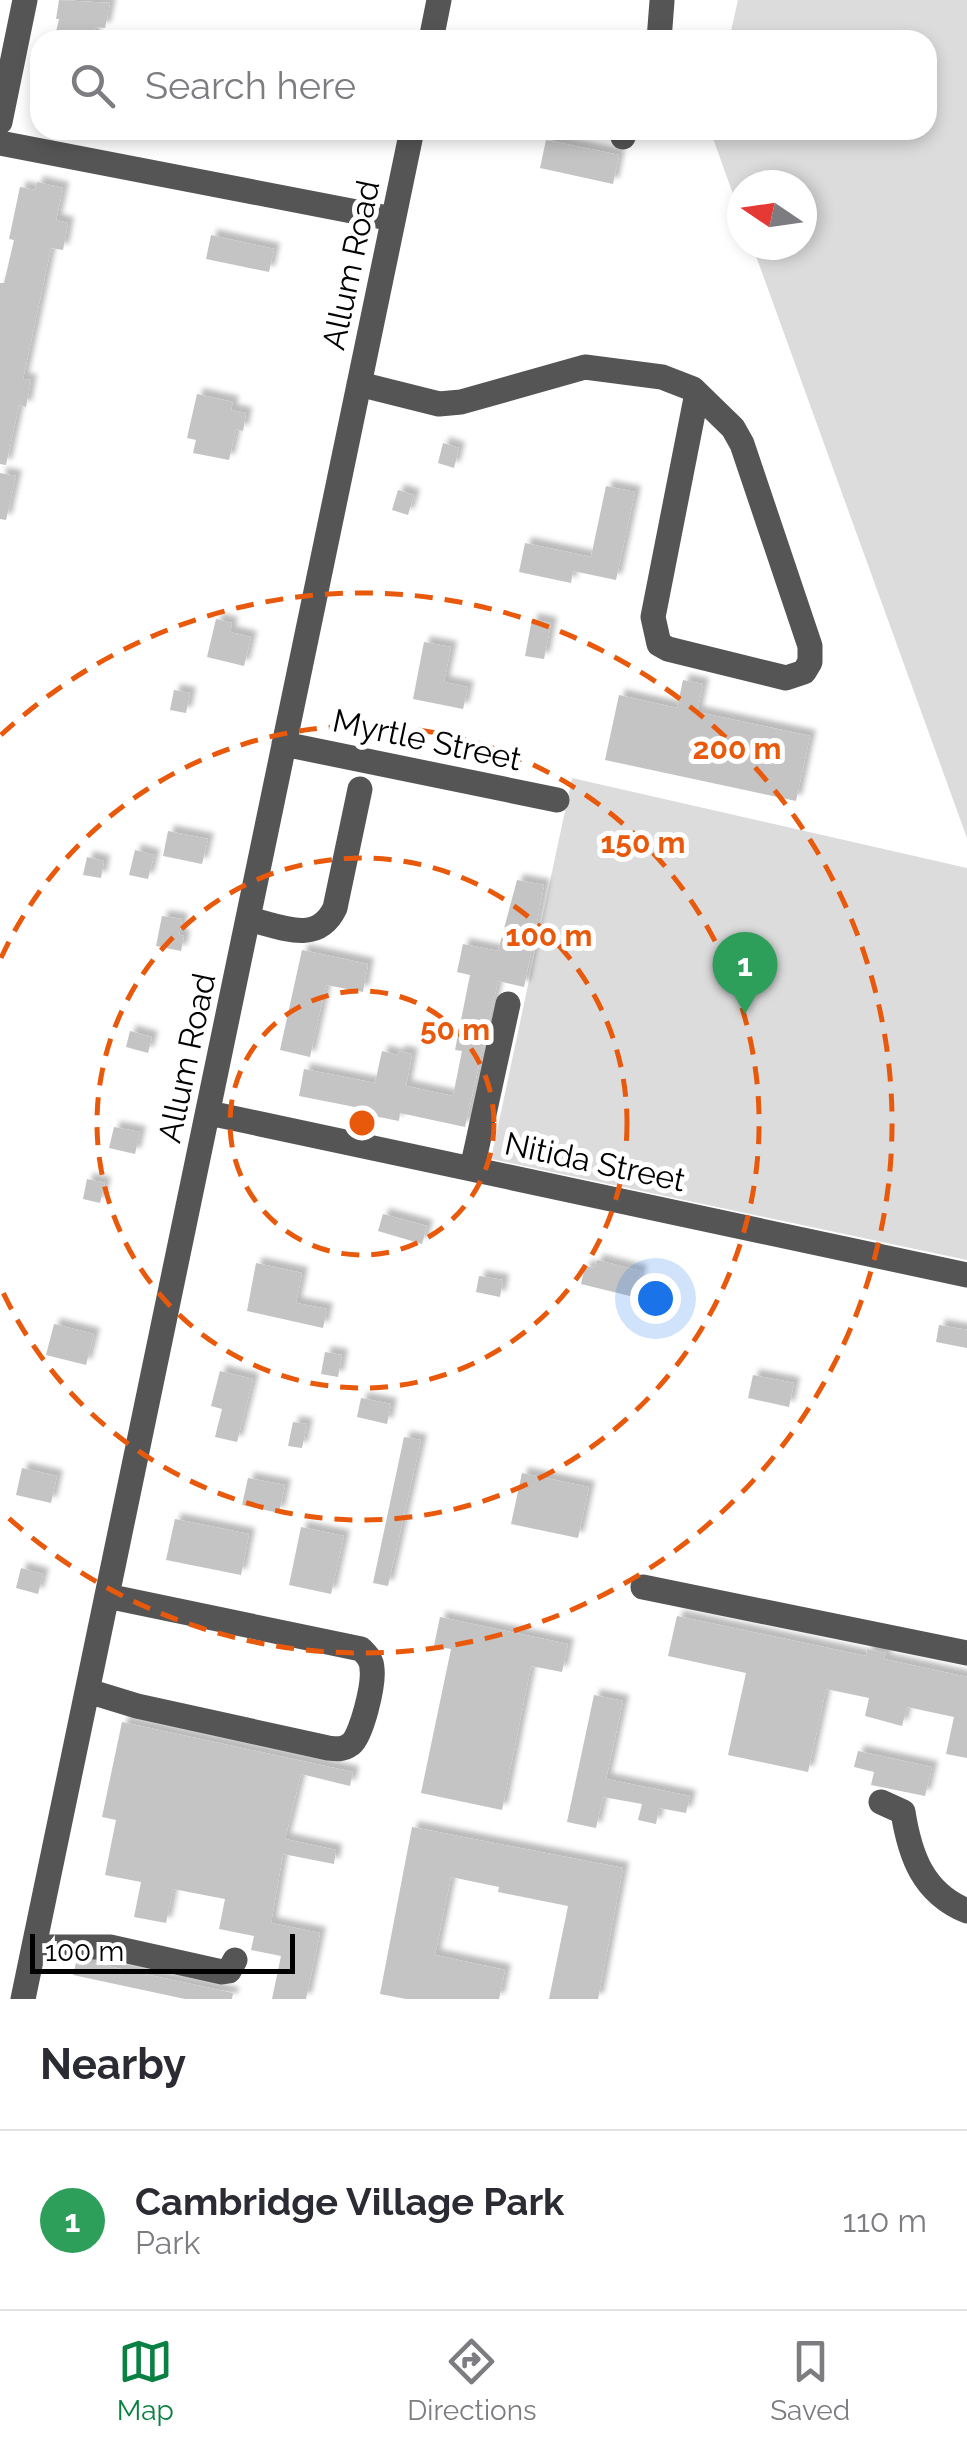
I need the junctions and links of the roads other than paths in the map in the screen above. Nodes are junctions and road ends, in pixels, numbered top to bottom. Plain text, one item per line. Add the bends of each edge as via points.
1 (25, 0) edge
2 (439, 0) edge
3 (660, 0) edge
4 (670, 0) edge
5 (433, 30) edge
6 (659, 30) edge
7 (0, 122) edge
8 (410, 140) edge
9 (0, 143) edge
10 (393, 218) junction
11 (359, 384) junction
12 (698, 393) junction
13 (284, 744) junction
14 (360, 789) dead end
15 (557, 800) dead end
16 (248, 919) junction
17 (508, 1004) dead end
18 (209, 1113) junction
19 (472, 1169) junction
20 (967, 1275) edge
21 (643, 1587) dead end
22 (107, 1596) junction
23 (967, 1653) edge
24 (88, 1691) junction
25 (881, 1802) dead end
26 (967, 1912) edge
27 (34, 1946) junction
28 (235, 1960) dead end
29 (22, 1999) edge

1 - 7 street
2 - 5 street
3 - 4 street
3 - 6 street
8 - 10 street, Allum Road
9 - 10 street
10 - 11 street, Allum Road
11 - 12 street via 439,404 585,368 662,376
11 - 13 street, Allum Road
12 - 12 street via 742,444 810,646 804,672 786,678 659,644 653,617
13 - 15 street, Myrtle Street
13 - 16 street, Allum Road
14 - 16 street via 328,922 309,931
16 - 18 street, Allum Road
17 - 19 street
18 - 19 street, Nitida Street
18 - 22 street, Allum Road
19 - 20 street, Nitida Street
21 - 23 street
22 - 24 street, Allum Road
22 - 24 street via 361,1649 373,1672 360,1731 343,1749
24 - 27 street, Allum Road
25 - 26 street via 903,1812 920,1873 942,1898
27 - 28 street via 110,1947 222,1972
27 - 29 street, Allum Road

